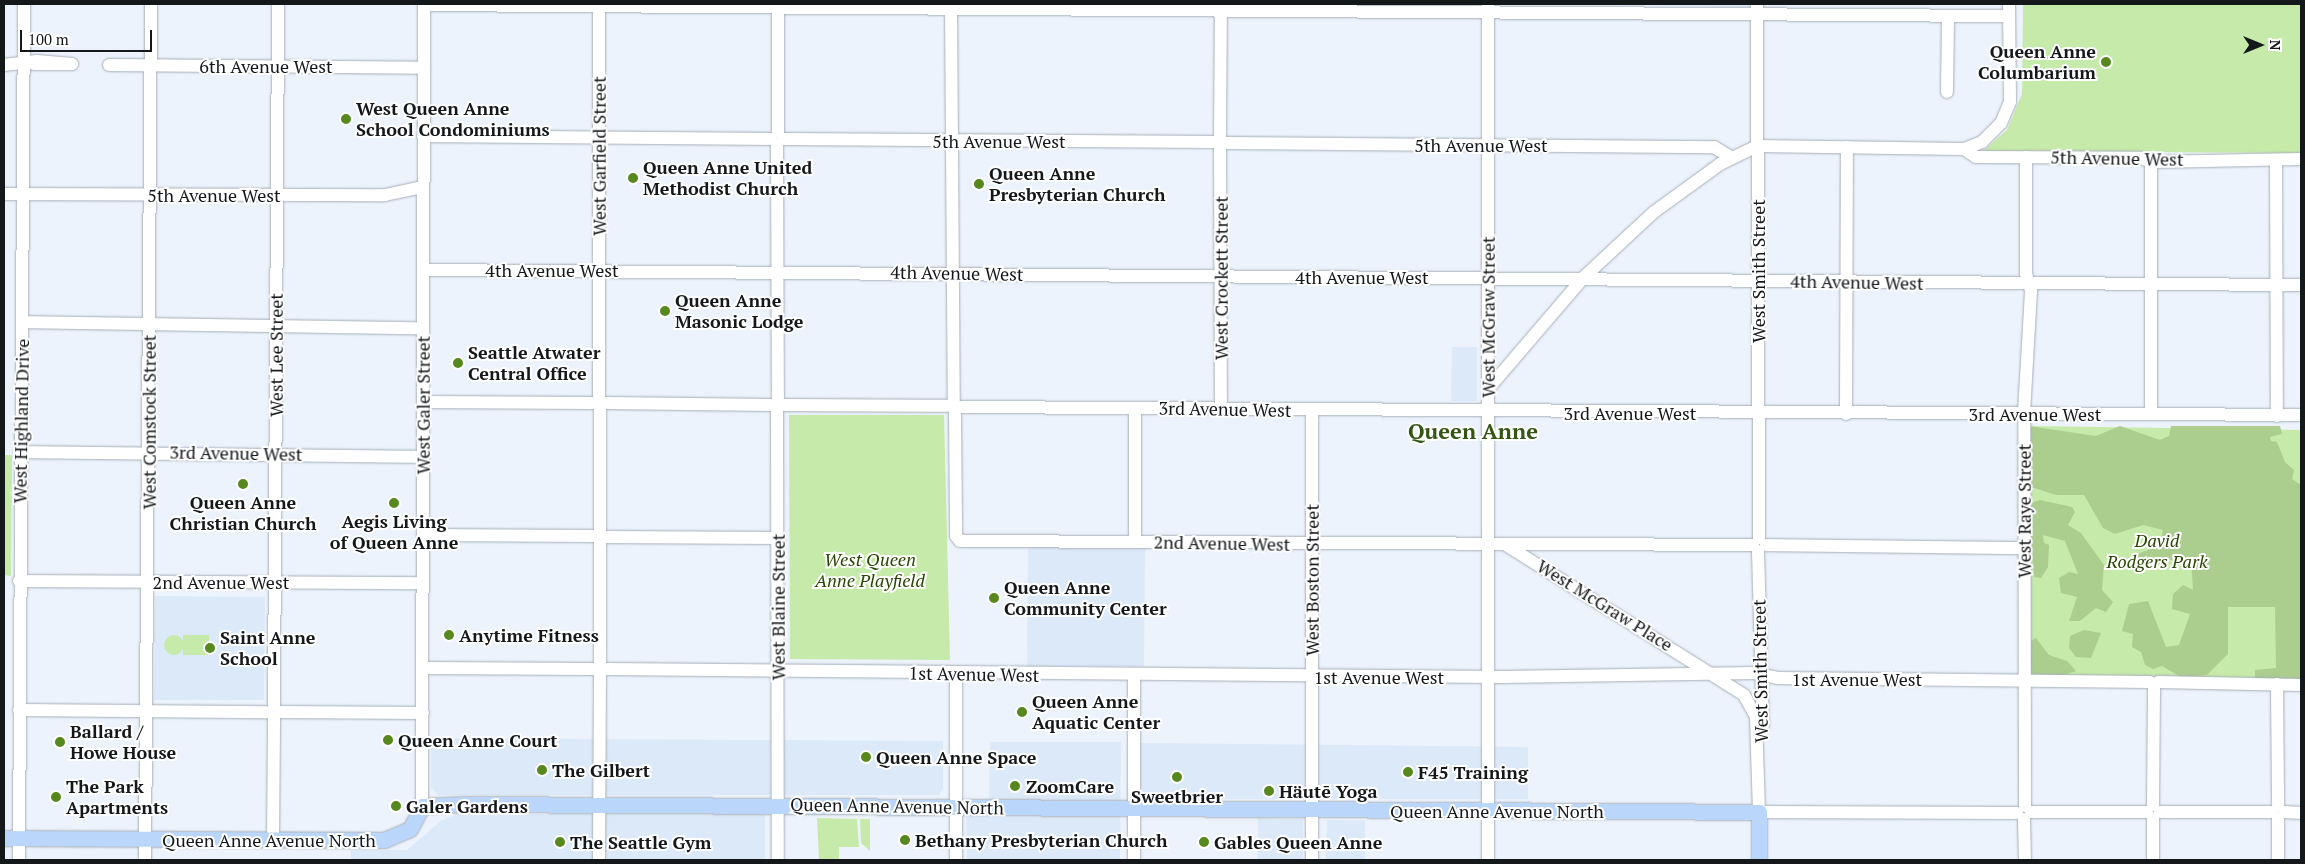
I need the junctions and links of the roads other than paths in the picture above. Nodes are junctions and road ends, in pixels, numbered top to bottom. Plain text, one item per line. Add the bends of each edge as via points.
1 (24, 4) edge
2 (151, 4) edge
3 (278, 4) edge
4 (424, 4) edge
5 (599, 5) edge
6 (778, 5) edge
7 (951, 6) edge
8 (1221, 7) edge
9 (1488, 8) edge
10 (1757, 9) edge
11 (1849, 10) edge
12 (2009, 10) edge
13 (1948, 16) junction
14 (28, 64) junction
15 (4, 65) edge
16 (109, 65) dead end
17 (152, 65) junction
18 (278, 66) junction
19 (424, 68) junction
20 (1948, 92) dead end
21 (423, 136) junction
22 (599, 137) junction
23 (777, 138) junction
24 (953, 141) junction
25 (1220, 143) junction
26 (1488, 146) junction
27 (1757, 146) junction
28 (1846, 148) junction
29 (1964, 149) junction
30 (2026, 157) junction
31 (1732, 158) junction
32 (2301, 159) edge
33 (2150, 162) junction
34 (2276, 163) junction
35 (423, 187) junction
36 (4, 194) edge
37 (23, 194) junction
38 (151, 195) junction
39 (278, 195) junction
40 (423, 270) junction
41 (599, 270) junction
42 (778, 272) junction
43 (953, 273) junction
44 (1221, 276) junction
45 (1488, 278) junction
46 (1583, 278) junction
47 (1758, 281) junction
48 (1847, 283) junction
49 (2029, 283) junction
50 (2150, 285) junction
51 (2276, 285) junction
52 (2301, 285) edge
53 (22, 322) junction
54 (150, 325) junction
55 (276, 325) junction
56 (422, 328) junction
57 (1488, 390) junction
58 (423, 402) junction
59 (600, 403) junction
60 (777, 405) junction
61 (954, 406) junction
62 (1134, 408) junction
63 (1221, 408) junction
64 (1312, 410) junction
65 (1488, 412) junction
66 (2024, 413) junction
67 (1758, 414) junction
68 (1846, 414) junction
69 (2151, 414) junction
70 (2301, 415) edge
71 (2277, 416) junction
72 (20, 452) junction
73 (150, 452) junction
74 (276, 452) junction
75 (422, 457) junction
76 (423, 535) junction
77 (600, 536) junction
78 (778, 538) junction
79 (1134, 542) junction
80 (1312, 544) junction
81 (1488, 545) junction
82 (1506, 545) junction
83 (1759, 545) junction
84 (2024, 548) junction
85 (19, 581) junction
86 (148, 582) junction
87 (275, 582) junction
88 (423, 583) junction
89 (423, 668) junction
90 (600, 669) junction
91 (779, 671) junction
92 (956, 674) junction
93 (1134, 676) junction
94 (1312, 676) junction
95 (1760, 676) junction
96 (1489, 677) junction
97 (1718, 677) junction
98 (2025, 680) junction
99 (2154, 684) junction
100 (2278, 684) junction
101 (2301, 685) edge
102 (19, 710) junction
103 (146, 712) junction
104 (274, 712) junction
105 (422, 713) junction
106 (1759, 760) junction
107 (599, 804) junction
108 (778, 804) junction
109 (422, 806) junction
110 (956, 806) junction
111 (1134, 809) junction
112 (1312, 810) junction
113 (1488, 811) junction
114 (1759, 812) junction
115 (2153, 812) junction
116 (2278, 812) junction
117 (2301, 812) edge
118 (2024, 813) junction
119 (4, 838) edge
120 (19, 838) junction
121 (146, 839) junction
122 (272, 840) junction
123 (18, 860) edge
124 (145, 860) edge
125 (599, 860) edge
126 (778, 860) edge
127 (956, 860) edge
128 (1134, 860) edge
129 (1312, 860) edge
130 (1488, 860) edge
131 (1759, 860) edge
132 (2025, 860) edge
133 (2153, 860) edge
134 (2278, 860) edge

1 - 14 street, West Highland Drive
2 - 17 street, West Comstock Street
3 - 18 street, West Lee Street
4 - 5 street
4 - 19 street, West Galer Street
5 - 6 street
5 - 22 street, West Garfield Street
6 - 7 street
6 - 23 street, West Blaine Street
7 - 8 street
7 - 24 street
8 - 9 street
8 - 25 street, West Crockett Street
9 - 10 street
9 - 26 street, West McGraw Street
10 - 11 street
10 - 27 street, West Smith Street
11 - 13 street
12 - 13 street
12 - 29 street, 5th Avenue West via 2007,114 1993,135
13 - 20 street
14 - 15 street
14 - 37 street, West Highland Drive
16 - 17 street, 6th Avenue West
17 - 18 street, 6th Avenue West
17 - 38 street, West Comstock Street
18 - 19 street, 6th Avenue West
18 - 39 street, West Lee Street
19 - 21 street, West Galer Street
21 - 22 street, 5th Avenue West
21 - 35 street, West Galer Street
22 - 23 street, 5th Avenue West
22 - 41 street, West Garfield Street
23 - 24 street, 5th Avenue West
23 - 42 street, West Blaine Street
24 - 25 street, 5th Avenue West
24 - 43 street
25 - 26 street, 5th Avenue West
25 - 44 street, West Crockett Street
26 - 31 street, 5th Avenue West via 1714,147
26 - 45 street, West McGraw Street
27 - 28 street, 5th Avenue West
27 - 31 street
27 - 47 street, West Smith Street
28 - 29 street, 5th Avenue West
28 - 48 street
29 - 30 street, 5th Avenue West via 1976,157
30 - 33 street, 5th Avenue West via 2141,158
30 - 49 street, West Raye Street
31 - 46 street via 1654,212
32 - 34 street, 5th Avenue West
33 - 34 street, 5th Avenue West
33 - 50 street
34 - 51 street
35 - 39 street, 5th Avenue West via 385,195
35 - 40 street, West Galer Street
36 - 37 street, 5th Avenue West
37 - 38 street, 5th Avenue West
37 - 53 street, West Highland Drive
38 - 39 street, 5th Avenue West
38 - 54 street, West Comstock Street
39 - 55 street, West Lee Street
40 - 41 street, 4th Avenue West
40 - 56 street, West Galer Street
41 - 42 street, 4th Avenue West
41 - 59 street, West Garfield Street
42 - 43 street, 4th Avenue West
42 - 60 street, West Blaine Street
43 - 44 street, 4th Avenue West
43 - 61 street
44 - 45 street, 4th Avenue West
44 - 63 street, West Crockett Street
45 - 46 street, 4th Avenue West
45 - 57 street, West McGraw Street
46 - 47 street, 4th Avenue West
46 - 57 street
47 - 48 street, 4th Avenue West
47 - 67 street, West Smith Street
48 - 49 street, 4th Avenue West
48 - 68 street
49 - 50 street, 4th Avenue West
49 - 66 street, West Raye Street
50 - 51 street, 4th Avenue West
50 - 69 street
51 - 52 street, 4th Avenue West
51 - 71 street
53 - 54 street
53 - 72 street, West Highland Drive
54 - 55 street
54 - 73 street, West Comstock Street
55 - 56 street
55 - 74 street, West Lee Street
56 - 58 street, West Galer Street
57 - 65 street, West McGraw Street
58 - 59 street, 3rd Avenue West
58 - 75 street, West Galer Street
59 - 60 street, 3rd Avenue West
59 - 77 street, West Garfield Street
60 - 61 street, 3rd Avenue West
60 - 78 street, West Blaine Street
61 - 62 street, 3rd Avenue West
61 - 79 street, 2nd Avenue West via 956,539
62 - 63 street, 3rd Avenue West
62 - 79 street
63 - 64 street, 3rd Avenue West
64 - 65 street, 3rd Avenue West
64 - 80 street, West Boston Street
65 - 67 street, 3rd Avenue West
65 - 81 street, West McGraw Street
66 - 68 street, 3rd Avenue West
66 - 69 street, 3rd Avenue West
66 - 84 street, West Raye Street
67 - 68 street, 3rd Avenue West
67 - 83 street, West Smith Street
69 - 71 street, 3rd Avenue West
70 - 71 street, 3rd Avenue West
72 - 73 street, 3rd Avenue West
72 - 85 street, West Highland Drive
73 - 74 street, 3rd Avenue West
73 - 86 street, West Comstock Street
74 - 75 street, 3rd Avenue West
74 - 87 street, West Lee Street
75 - 76 street, West Galer Street
76 - 77 street
76 - 88 street, West Galer Street
77 - 78 street
77 - 90 street, West Garfield Street
78 - 91 street, West Blaine Street
79 - 80 street, 2nd Avenue West
80 - 81 street, 2nd Avenue West
80 - 94 street, West Boston Street
81 - 82 street
81 - 96 street, West McGraw Street
82 - 83 street
82 - 97 street, West McGraw Place
83 - 84 street
83 - 95 street, West Smith Street
84 - 98 street, West Raye Street
85 - 86 street, 2nd Avenue West
85 - 102 street, West Highland Drive
86 - 87 street, 2nd Avenue West
86 - 103 street, West Comstock Street
87 - 88 street, 2nd Avenue West
87 - 104 street, West Lee Street
88 - 89 street, West Galer Street
89 - 90 street, 1st Avenue West
89 - 105 street, West Galer Street
90 - 91 street, 1st Avenue West
90 - 107 street, West Garfield Street
91 - 92 street, 1st Avenue West
91 - 108 street, West Blaine Street
92 - 93 street, 1st Avenue West
92 - 110 street
93 - 94 street, 1st Avenue West
93 - 111 street
94 - 96 street, 1st Avenue West
94 - 112 street, West Boston Street
95 - 97 street, 1st Avenue West
95 - 98 street, 1st Avenue West
95 - 106 street, West Smith Street via 1763,744
96 - 97 street, 1st Avenue West
96 - 113 street, West McGraw Street
97 - 106 street, West Smith Street via 1751,705
98 - 99 street, 1st Avenue West
98 - 118 street, West Raye Street
99 - 100 street, 1st Avenue West
99 - 115 street
100 - 101 street, 1st Avenue West
100 - 116 street
102 - 103 street
102 - 120 street, West Highland Drive
103 - 104 street
103 - 121 street, West Comstock Street
104 - 105 street
104 - 122 street, West Lee Street
105 - 109 street, West Galer Street
106 - 114 street, West Smith Street
107 - 108 main road, Queen Anne Avenue North
107 - 109 main road, Queen Anne Avenue North
107 - 125 street, West Garfield Street
108 - 110 main road, Queen Anne Avenue North
108 - 126 street, West Blaine Street
109 - 122 main road, Queen Anne Avenue North via 410,829 394,839
110 - 111 main road, Queen Anne Avenue North
110 - 127 street
111 - 112 main road, Queen Anne Avenue North
111 - 128 street
112 - 113 main road, Queen Anne Avenue North
112 - 129 street, West Boston Street
113 - 114 main road, Queen Anne Avenue North
113 - 130 street, West McGraw Street
114 - 118 street, Queen Anne Avenue North
114 - 131 main road
115 - 116 street, Queen Anne Avenue North
115 - 118 street, Queen Anne Avenue North
115 - 133 street
116 - 117 street, Queen Anne Avenue North
116 - 134 street
118 - 132 street, West Raye Street
119 - 120 main road, Queen Anne Avenue North
120 - 121 main road, Queen Anne Avenue North
120 - 123 street, West Highland Drive
121 - 122 main road, Queen Anne Avenue North
121 - 124 street, West Comstock Street

